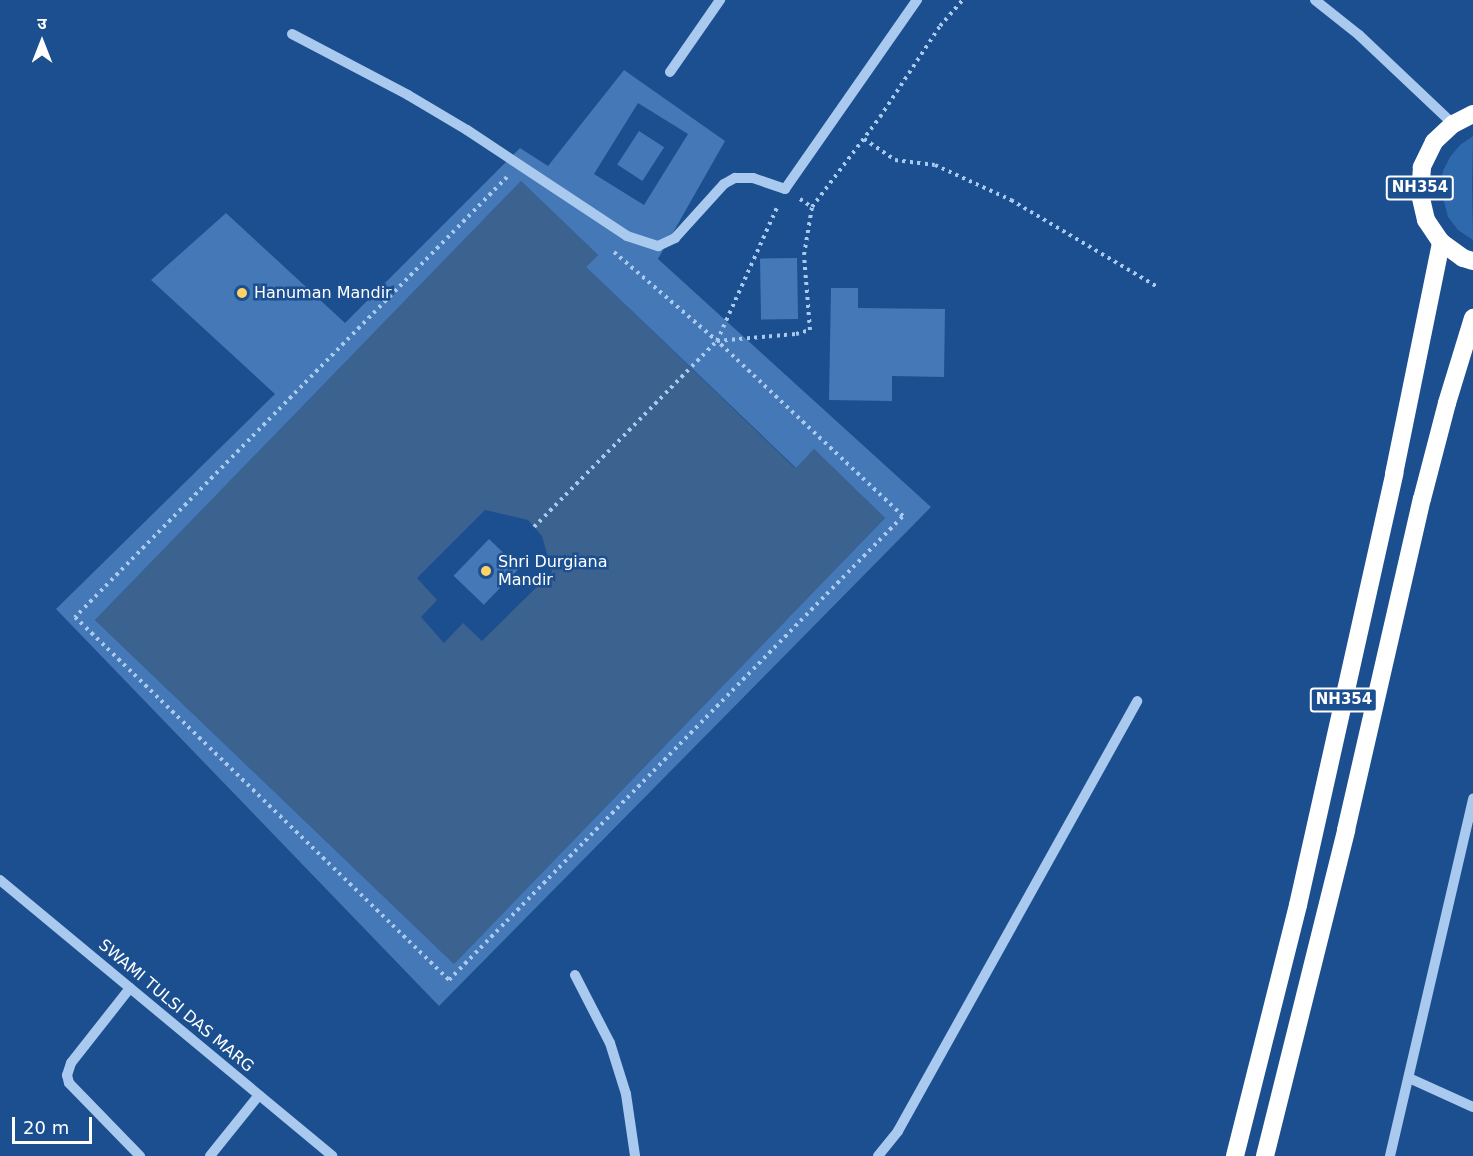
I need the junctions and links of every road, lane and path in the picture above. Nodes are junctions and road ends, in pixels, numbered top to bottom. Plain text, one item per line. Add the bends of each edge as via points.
1 (720, 0) edge
2 (917, 0) edge
3 (963, 0) edge
4 (1316, 0) edge
5 (292, 34) dead end
6 (670, 72) dead end
7 (1473, 114) edge
8 (1453, 124) junction
9 (864, 139) junction
10 (508, 176) dead end
11 (785, 189) junction
12 (1441, 242) junction
13 (612, 250) dead end
14 (1473, 261) edge
15 (1159, 288) dead end
16 (1473, 318) edge
17 (717, 341) junction
18 (534, 526) dead end
19 (1137, 701) dead end
20 (1473, 800) edge
21 (0, 880) edge
22 (575, 975) dead end
23 (130, 988) junction
24 (1409, 1078) junction
25 (259, 1095) junction
26 (1473, 1107) edge
27 (140, 1156) edge
28 (210, 1156) edge
29 (332, 1156) edge
30 (635, 1156) edge
31 (878, 1156) edge
32 (1235, 1156) edge
33 (1265, 1156) edge
34 (1390, 1156) edge

1 - 6 street
2 - 11 street
3 - 9 path via 940,26
4 - 8 street
5 - 11 street via 467,130 641,242 658,246 675,238 724,184 735,178 753,178
7 - 8 highway, NH354
8 - 12 highway, NH354 via 1434,142 1422,167 1420,194 1426,219
9 - 15 path via 895,160 935,165 1011,200
9 - 17 path via 812,207 804,255 810,330
10 - 17 path via 75,617 449,980 903,516
11 - 17 path
12 - 14 highway, NH354
12 - 32 highway, NH354 via 1395,474 1300,893
13 - 17 path
16 - 33 highway, NH354 via 1422,499 1346,830
17 - 18 path
19 - 31 street via 898,1131
20 - 24 street
21 - 23 street, SWAMI TULSI DAS MARG
22 - 30 street via 610,1043 626,1094
23 - 25 street, SWAMI TULSI DAS MARG
23 - 27 street via 71,1063 67,1076 69,1083
24 - 26 street
24 - 34 street
25 - 28 street
25 - 29 street, SWAMI TULSI DAS MARG

